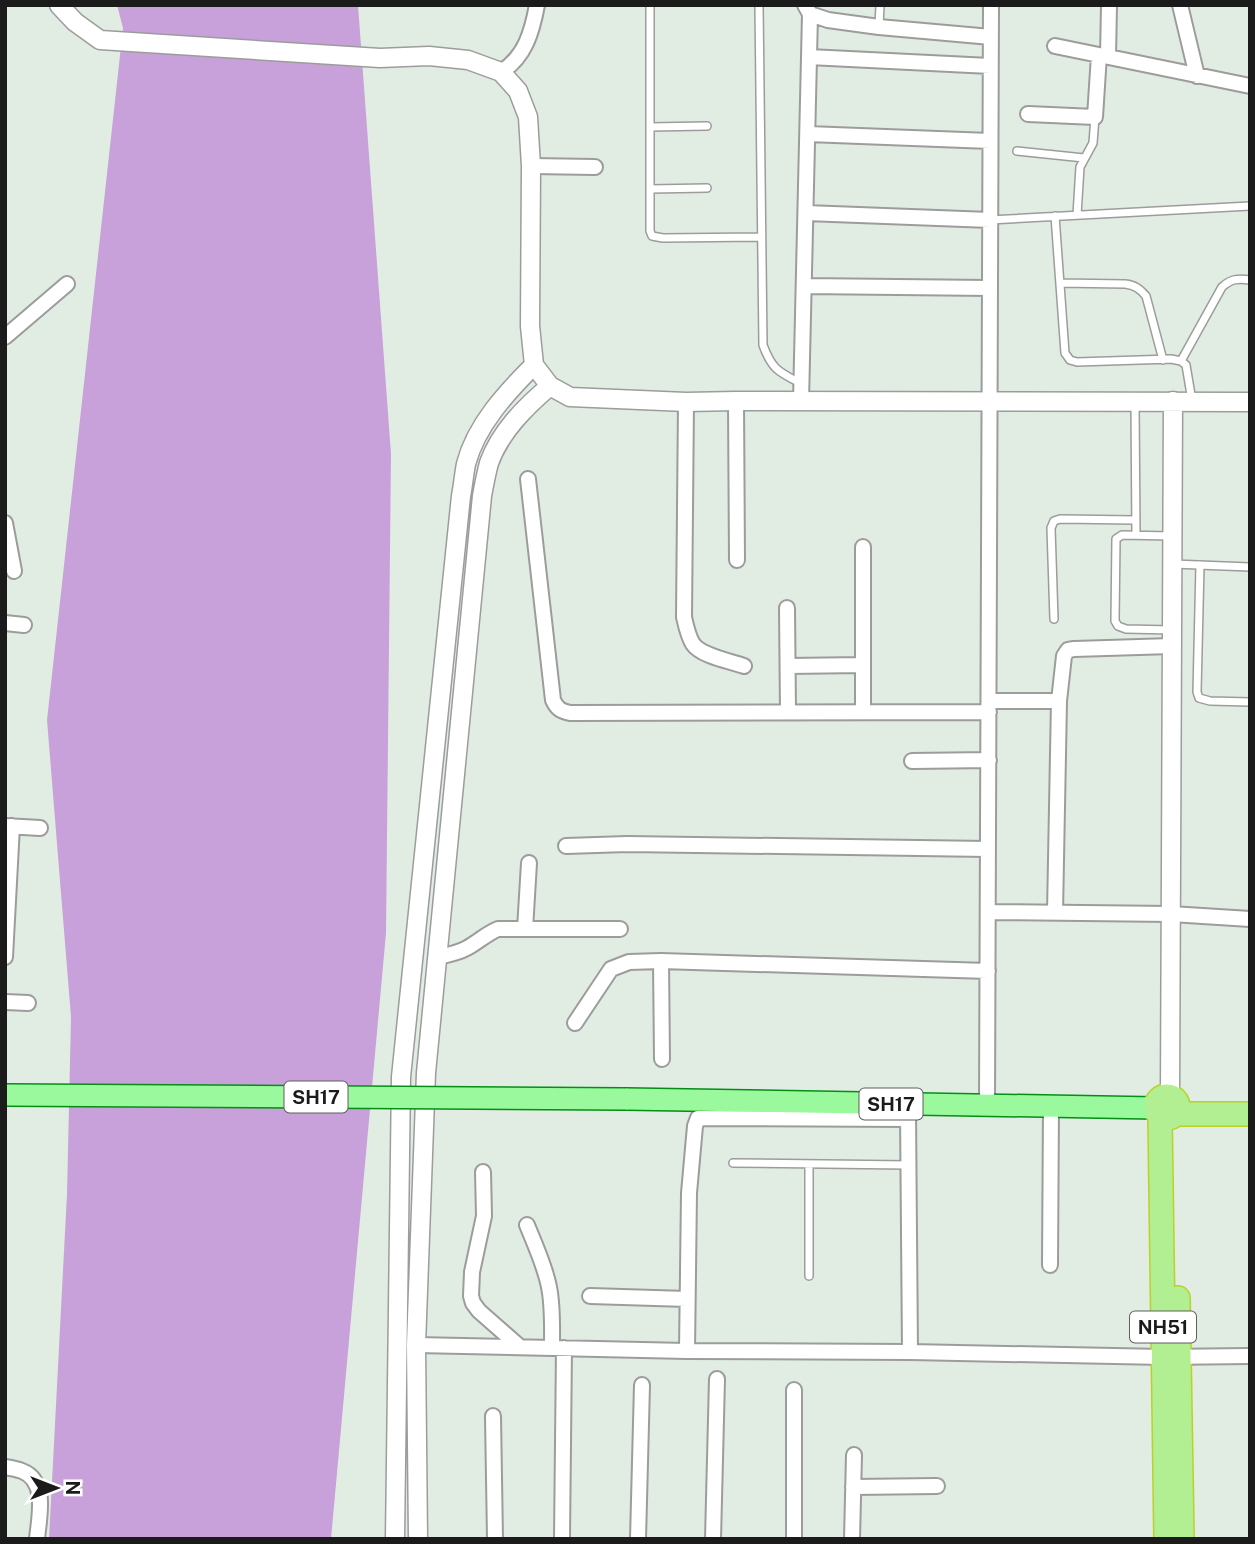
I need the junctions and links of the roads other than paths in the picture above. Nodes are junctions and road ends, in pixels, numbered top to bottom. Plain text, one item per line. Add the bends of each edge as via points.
1 (59, 5) edge
2 (537, 5) edge
3 (650, 5) edge
4 (759, 5) edge
5 (880, 5) edge
6 (991, 5) edge
7 (1109, 5) edge
8 (1180, 5) edge
9 (808, 10) edge
10 (878, 27) junction
11 (991, 37) junction
12 (1055, 46) dead end
13 (1103, 56) junction
14 (809, 57) junction
15 (990, 66) junction
16 (501, 72) junction
17 (1197, 76) junction
18 (1250, 86) edge
19 (1028, 114) dead end
20 (1095, 117) junction
21 (707, 126) dead end
22 (650, 127) junction
23 (808, 134) junction
24 (990, 141) junction
25 (1017, 151) dead end
26 (1084, 158) junction
27 (531, 166) junction
28 (595, 167) dead end
29 (707, 188) dead end
30 (650, 190) junction
31 (1250, 206) edge
32 (806, 213) junction
33 (1077, 215) junction
34 (1055, 216) junction
35 (990, 220) junction
36 (761, 237) junction
37 (1250, 280) edge
38 (1060, 283) junction
39 (67, 284) dead end
40 (804, 286) junction
41 (990, 288) junction
42 (5, 337) edge
43 (1163, 360) junction
44 (1181, 361) junction
45 (534, 365) junction
46 (550, 386) junction
47 (801, 393) junction
48 (736, 401) junction
49 (990, 401) junction
50 (1173, 401) junction
51 (686, 402) junction
52 (1135, 402) junction
53 (1193, 402) junction
54 (1250, 402) edge
55 (528, 480) dead end
56 (1136, 520) junction
57 (5, 523) edge
58 (1136, 535) junction
59 (1172, 536) junction
60 (863, 547) dead end
61 (737, 560) dead end
62 (1172, 564) junction
63 (1200, 565) junction
64 (1250, 567) edge
65 (14, 571) dead end
66 (787, 608) dead end
67 (1054, 619) dead end
68 (5, 623) edge
69 (24, 625) dead end
70 (1172, 638) junction
71 (863, 665) junction
72 (744, 666) dead end
73 (788, 666) junction
74 (1059, 701) junction
75 (1250, 702) edge
76 (989, 706) junction
77 (788, 712) junction
78 (863, 712) junction
79 (989, 760) junction
80 (912, 761) dead end
81 (9, 826) edge
82 (40, 828) dead end
83 (566, 846) dead end
84 (988, 849) junction
85 (529, 863) dead end
86 (6, 912) edge
87 (988, 912) junction
88 (1055, 913) junction
89 (1171, 914) junction
90 (1250, 919) edge
91 (525, 929) junction
92 (620, 929) dead end
93 (5, 957) edge
94 (438, 957) junction
95 (661, 961) junction
96 (988, 971) junction
97 (5, 1002) edge
98 (28, 1003) dead end
99 (575, 1023) dead end
100 (662, 1059) dead end
101 (5, 1095) edge
102 (1250, 1098) edge
103 (987, 1105) junction
104 (1051, 1106) junction
105 (1169, 1109) junction
106 (908, 1112) junction
107 (1250, 1114) edge
108 (733, 1163) dead end
109 (809, 1164) junction
110 (909, 1165) junction
111 (483, 1172) dead end
112 (527, 1225) dead end
113 (1050, 1265) dead end
114 (809, 1276) dead end
115 (590, 1296) dead end
116 (687, 1299) junction
117 (416, 1345) junction
118 (520, 1347) junction
119 (558, 1348) junction
120 (687, 1351) junction
121 (910, 1352) junction
122 (1172, 1356) junction
123 (1250, 1356) edge
124 (717, 1379) dead end
125 (642, 1385) dead end
126 (794, 1390) dead end
127 (494, 1416) dead end
128 (854, 1455) dead end
129 (5, 1467) edge
130 (937, 1486) dead end
131 (853, 1487) junction
132 (37, 1539) edge
133 (395, 1539) edge
134 (418, 1539) edge
135 (495, 1539) edge
136 (562, 1539) edge
137 (638, 1539) edge
138 (713, 1539) edge
139 (794, 1539) edge
140 (852, 1539) edge
141 (1166, 1539) edge
142 (1182, 1539) edge

1 - 16 street via 100,40 380,58 429,56 468,60
2 - 16 street via 521,55
3 - 22 lane
4 - 36 lane
5 - 10 lane
6 - 11 street
7 - 13 street
8 - 17 street
9 - 10 street via 828,20
9 - 14 street
10 - 11 street
11 - 15 street
12 - 13 street
13 - 17 street
13 - 20 street
14 - 15 street
14 - 23 street
15 - 24 street
16 - 27 street via 518,90 528,117
17 - 18 street
19 - 20 street
20 - 26 lane via 1093,143
21 - 22 lane
22 - 30 lane
23 - 24 street
23 - 32 street
24 - 35 street
25 - 26 lane
26 - 33 lane
27 - 28 street
27 - 45 street
29 - 30 lane
30 - 36 lane via 650,231 656,238
31 - 33 lane
32 - 35 street
32 - 40 street
33 - 34 lane
34 - 35 lane
34 - 38 lane
35 - 41 street
36 - 47 lane via 763,345 775,369
37 - 44 lane via 1229,280 1222,287
38 - 43 lane via 1125,284 1140,289 1146,296
38 - 43 lane via 1065,353 1070,360
39 - 42 street
40 - 41 street
40 - 47 street
41 - 49 street
43 - 44 lane
44 - 53 lane via 1186,365
45 - 46 street
45 - 133 street via 476,439 466,463 461,496 401,1077
46 - 51 street via 570,397
46 - 94 street via 496,445 482,496
47 - 48 street
47 - 49 street
48 - 51 street
48 - 61 street
49 - 52 street
49 - 76 street
50 - 52 street
50 - 53 street
50 - 59 street
51 - 72 street via 684,617 694,646
52 - 56 lane
53 - 54 street
55 - 77 street via 557,708 570,713
56 - 58 lane
56 - 67 lane via 1054,521
57 - 65 street
58 - 59 lane
58 - 70 lane via 1116,539 1115,621 1126,629
59 - 62 street
60 - 71 street
62 - 63 lane
62 - 70 street
63 - 64 lane
63 - 75 lane via 1199,698
66 - 73 street
68 - 69 street
70 - 74 street via 1068,650
70 - 89 street
71 - 73 street
71 - 78 street
73 - 77 street
74 - 76 street
74 - 88 street
76 - 78 street
76 - 79 street
77 - 78 street
79 - 80 street
79 - 84 street
81 - 82 street
81 - 86 street
83 - 84 street
84 - 87 street
85 - 91 street
86 - 93 street
87 - 88 street
87 - 96 street
88 - 89 street
89 - 90 street
89 - 105 street
91 - 92 street
91 - 94 street via 498,929 467,948
94 - 117 street via 426,1073
95 - 96 street
95 - 99 street via 629,962 611,969
95 - 100 street
96 - 103 street
97 - 98 street
101 - 106 main road, SH17, bridge via 626,1099
102 - 105 highway
103 - 104 main road, SH17
103 - 106 main road, SH17
104 - 105 main road, SH17
104 - 113 street
105 - 107 highway
105 - 122 highway, NH51
106 - 110 street
106 - 116 street via 698,1118 689,1193
108 - 109 lane
109 - 110 lane
109 - 114 lane
110 - 121 street
111 - 118 street via 484,1216 471,1296 479,1311
112 - 119 street via 550,1289
115 - 116 street
116 - 120 street
117 - 118 street
117 - 134 street
118 - 119 street
119 - 120 street
119 - 136 street
120 - 121 street
121 - 122 street
122 - 123 street
122 - 141 highway, NH51
122 - 142 highway, NH51
124 - 138 street
125 - 137 street
126 - 139 street
127 - 135 street
128 - 131 street
129 - 132 street via 23,1471 38,1484
130 - 131 street
131 - 140 street

